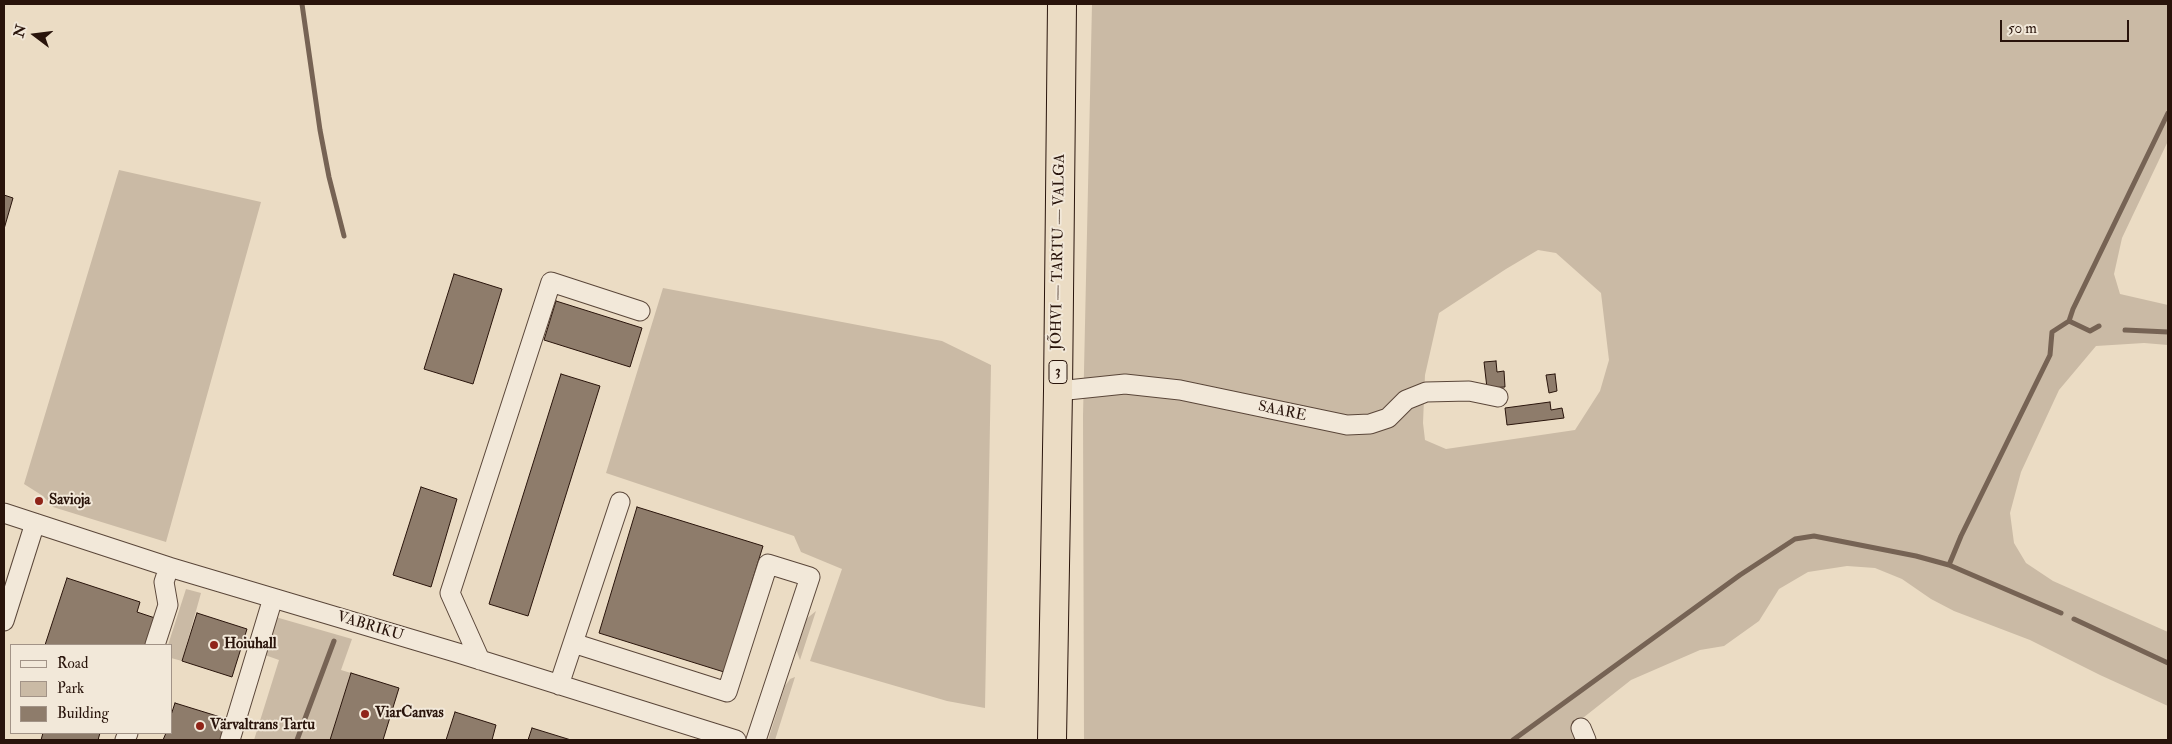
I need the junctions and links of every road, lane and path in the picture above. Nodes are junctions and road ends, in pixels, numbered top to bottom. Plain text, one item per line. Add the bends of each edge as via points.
1 (1062, 4) edge
2 (640, 311) dead end
3 (1058, 391) junction
4 (1498, 397) dead end
5 (620, 502) dead end
6 (4, 513) edge
7 (35, 523) junction
8 (169, 567) junction
9 (273, 598) junction
10 (4, 621) edge
11 (573, 643) junction
12 (156, 644) edge
13 (480, 660) junction
14 (559, 685) junction
15 (230, 740) edge
16 (736, 740) edge
17 (756, 740) edge
18 (1052, 740) edge

1 - 3 highway, JÕHVI — TARTU — VALGA / 3
2 - 13 street via 551,282 450,593
3 - 4 street, SAARE via 1125,384 1180,390 1347,425 1370,424 1388,418 1406,400 1426,392 1469,391
3 - 18 highway, JÕHVI — TARTU — VALGA / 3
5 - 11 street
6 - 7 street, VABRIKU
7 - 8 street, VABRIKU
7 - 10 street
8 - 9 street, VABRIKU
8 - 12 street via 164,582 168,605
9 - 13 street, VABRIKU
9 - 15 street
11 - 14 street
11 - 17 street via 727,692 768,564 810,577
13 - 14 street, VABRIKU
14 - 16 street, VABRIKU

